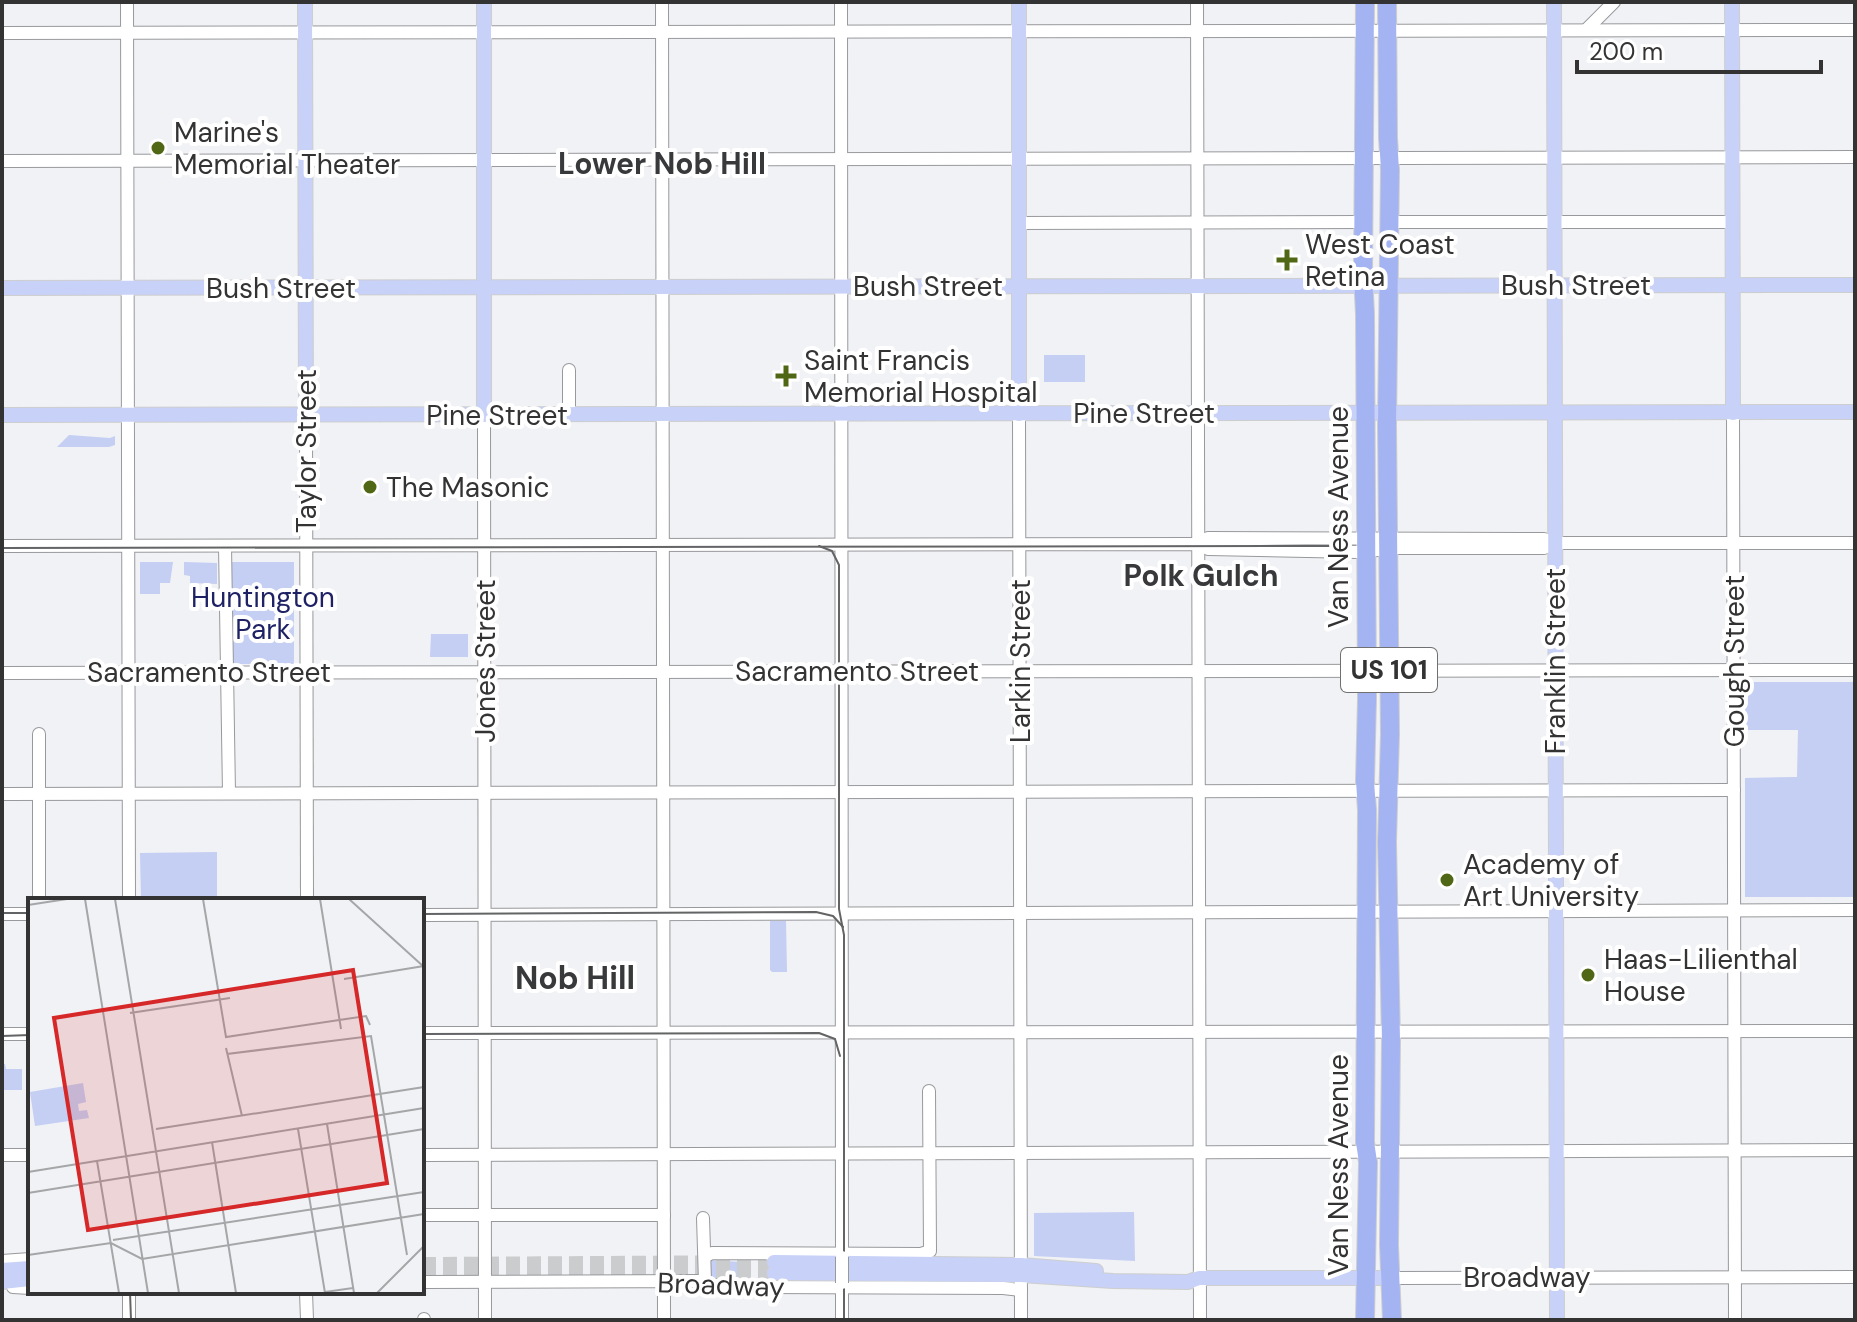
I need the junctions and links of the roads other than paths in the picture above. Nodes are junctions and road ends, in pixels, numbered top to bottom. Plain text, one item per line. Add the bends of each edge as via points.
1 (127, 2) edge
2 (305, 2) edge
3 (484, 2) edge
4 (662, 2) edge
5 (841, 2) edge
6 (1019, 2) edge
7 (1197, 2) edge
8 (1365, 2) edge
9 (1387, 2) edge
10 (1554, 2) edge
11 (1614, 2) edge
12 (1732, 2) edge
13 (1554, 30) junction
14 (1586, 30) junction
15 (1732, 30) junction
16 (1855, 30) edge
17 (1019, 31) junction
18 (1197, 31) junction
19 (1365, 31) junction
20 (1388, 31) junction
21 (305, 32) junction
22 (484, 32) junction
23 (662, 32) junction
24 (841, 32) junction
25 (2, 33) edge
26 (127, 33) junction
27 (1855, 157) edge
28 (1554, 158) junction
29 (1732, 158) junction
30 (841, 159) junction
31 (1019, 159) junction
32 (1197, 159) junction
33 (1365, 159) junction
34 (1389, 159) junction
35 (306, 160) junction
36 (484, 160) junction
37 (662, 160) junction
38 (2, 161) edge
39 (127, 161) junction
40 (1198, 222) junction
41 (1363, 222) junction
42 (1390, 222) junction
43 (1554, 222) junction
44 (1733, 222) junction
45 (1019, 223) junction
46 (1555, 285) junction
47 (1733, 285) junction
48 (1855, 285) edge
49 (1019, 286) junction
50 (1198, 286) junction
51 (1364, 286) junction
52 (1388, 286) junction
53 (662, 287) junction
54 (841, 287) junction
55 (2, 288) edge
56 (127, 288) junction
57 (306, 288) junction
58 (484, 288) junction
59 (569, 370) dead end
60 (1855, 412) edge
61 (1198, 413) junction
62 (1366, 413) junction
63 (1388, 413) junction
64 (1555, 413) junction
65 (1733, 413) junction
66 (569, 414) junction
67 (663, 414) junction
68 (841, 414) junction
69 (1019, 414) junction
70 (2, 415) edge
71 (127, 415) junction
72 (306, 415) junction
73 (484, 415) junction
74 (1555, 543) junction
75 (1733, 543) junction
76 (1855, 543) edge
77 (663, 544) junction
78 (841, 544) junction
79 (1020, 544) junction
80 (1198, 544) junction
81 (1366, 544) junction
82 (1388, 544) junction
83 (484, 545) junction
84 (2, 546) edge
85 (127, 546) junction
86 (225, 546) junction
87 (306, 546) junction
88 (1556, 670) junction
89 (1733, 670) junction
90 (1855, 670) edge
91 (842, 671) junction
92 (1020, 671) junction
93 (1198, 671) junction
94 (1367, 671) junction
95 (1389, 671) junction
96 (227, 672) junction
97 (306, 672) junction
98 (485, 672) junction
99 (663, 672) junction
100 (2, 673) edge
101 (129, 673) junction
102 (39, 734) dead end
103 (1388, 790) junction
104 (1556, 790) junction
105 (1734, 790) junction
106 (1020, 791) junction
107 (1199, 791) junction
108 (1365, 791) junction
109 (485, 792) junction
110 (663, 792) junction
111 (841, 792) junction
112 (39, 793) junction
113 (129, 793) junction
114 (229, 793) junction
115 (307, 793) junction
116 (2, 794) edge
117 (39, 898) edge
118 (129, 898) edge
119 (307, 898) edge
120 (1555, 910) junction
121 (1734, 910) junction
122 (1855, 910) edge
123 (1199, 911) junction
124 (1367, 911) junction
125 (1388, 911) junction
126 (842, 912) junction
127 (1020, 912) junction
128 (2, 914) edge
129 (28, 914) edge
130 (663, 914) junction
131 (424, 915) edge
132 (485, 915) junction
133 (1021, 1031) junction
134 (1199, 1031) junction
135 (1367, 1031) junction
136 (1390, 1031) junction
137 (1556, 1031) junction
138 (1733, 1031) junction
139 (1855, 1031) edge
140 (664, 1032) junction
141 (841, 1032) junction
142 (424, 1033) edge
143 (485, 1033) junction
144 (2, 1034) edge
145 (28, 1034) edge
146 (929, 1091) dead end
147 (1735, 1150) junction
148 (1855, 1150) edge
149 (1200, 1151) junction
150 (1366, 1151) junction
151 (1389, 1151) junction
152 (1556, 1151) junction
153 (1021, 1153) junction
154 (2, 1155) edge
155 (28, 1155) edge
156 (424, 1155) edge
157 (485, 1155) junction
158 (664, 1155) junction
159 (842, 1155) junction
160 (931, 1155) junction
161 (424, 1215) edge
162 (485, 1215) junction
163 (664, 1215) junction
164 (703, 1218) dead end
165 (842, 1255) junction
166 (706, 1256) junction
167 (28, 1259) edge
168 (2, 1261) edge
169 (774, 1268) tunnel mouth
170 (28, 1269) edge
171 (1021, 1276) junction
172 (1556, 1277) junction
173 (1735, 1277) junction
174 (1855, 1277) edge
175 (1199, 1278) junction
176 (1365, 1278) junction
177 (1391, 1278) junction
178 (28, 1279) edge
179 (5, 1280) edge
180 (664, 1281) junction
181 (705, 1281) junction
182 (424, 1282) edge
183 (486, 1282) junction
184 (842, 1286) junction
185 (28, 1287) edge
186 (129, 1294) edge
187 (306, 1294) edge
188 (129, 1320) edge
189 (307, 1320) edge
190 (485, 1320) edge
191 (664, 1320) edge
192 (842, 1320) edge
193 (1021, 1320) edge
194 (1200, 1320) edge
195 (1365, 1320) edge
196 (1392, 1320) edge
197 (1557, 1320) edge
198 (1735, 1320) edge

1 - 26 street
2 - 21 main road, Taylor Street
3 - 22 main road, Jones Street
4 - 23 street
5 - 24 street
6 - 17 main road, Larkin Street
7 - 18 street
8 - 19 highway, Van Ness Avenue / US 101
9 - 20 highway, Van Ness Avenue / US 101
10 - 13 main road, Franklin Street
11 - 14 street
12 - 15 main road, Gough Street
13 - 14 street
13 - 20 street
13 - 28 main road, Franklin Street
14 - 15 street
15 - 16 street
15 - 29 main road, Gough Street
17 - 18 street
17 - 24 street
17 - 31 main road, Larkin Street
18 - 19 street
18 - 32 street
19 - 20 street
19 - 33 highway, Van Ness Avenue / US 101
20 - 34 highway, Van Ness Avenue / US 101
21 - 22 street
21 - 26 street
21 - 35 main road, Taylor Street
22 - 23 street
22 - 36 main road, Jones Street
23 - 24 street
23 - 37 street
24 - 30 street
25 - 26 street
26 - 39 street
27 - 29 street
28 - 29 street
28 - 34 street
28 - 43 main road, Franklin Street
29 - 44 main road, Gough Street
30 - 31 street
30 - 37 street
30 - 54 street
31 - 32 street
31 - 45 main road, Larkin Street
32 - 33 street
32 - 40 street
33 - 34 street
33 - 41 highway, Van Ness Avenue / US 101
34 - 42 highway, Van Ness Avenue / US 101
35 - 36 street
35 - 39 street
35 - 57 main road, Taylor Street
36 - 37 street
36 - 58 main road, Jones Street
37 - 53 street
38 - 39 street
39 - 56 street
40 - 41 street
40 - 45 street
40 - 50 street
41 - 51 highway, Van Ness Avenue / US 101
42 - 43 street
42 - 52 highway, Van Ness Avenue / US 101
43 - 44 street
43 - 46 main road, Franklin Street
44 - 47 main road, Gough Street
45 - 49 main road, Larkin Street
46 - 47 main road, Bush Street
46 - 52 main road, Bush Street
46 - 64 main road, Franklin Street
47 - 48 main road, Bush Street
47 - 65 main road, Gough Street
49 - 50 main road, Bush Street
49 - 54 main road, Bush Street
49 - 69 main road, Larkin Street
50 - 51 main road, Bush Street
50 - 61 street
51 - 52 main road, Bush Street
51 - 62 highway, Van Ness Avenue / US 101
52 - 63 highway, Van Ness Avenue / US 101
53 - 54 main road, Bush Street
53 - 58 main road, Bush Street
53 - 67 street
54 - 68 street
55 - 56 main road, Bush Street
56 - 57 main road, Bush Street
56 - 71 street
57 - 58 main road, Bush Street
57 - 72 main road, Taylor Street
58 - 73 main road, Jones Street
59 - 66 street
60 - 65 main road, Pine Street
61 - 62 main road, Pine Street
61 - 69 main road, Pine Street
61 - 80 street
62 - 63 main road, Pine Street
62 - 81 highway, Van Ness Avenue / US 101
63 - 64 main road, Pine Street
63 - 82 highway, Van Ness Avenue / US 101
64 - 65 main road, Pine Street
64 - 74 main road, Franklin Street
65 - 75 street, Gough Street
66 - 67 main road, Pine Street
66 - 73 main road, Pine Street
67 - 68 main road, Pine Street
67 - 77 street
68 - 69 main road, Pine Street
68 - 78 street
69 - 79 street, Larkin Street
70 - 71 main road, Pine Street
71 - 72 main road, Pine Street
71 - 85 street
72 - 73 main road, Pine Street
72 - 87 street, Taylor Street
73 - 83 street, Jones Street
74 - 75 street
74 - 82 street via 1544,548
74 - 88 main road, Franklin Street
75 - 76 street
75 - 89 street, Gough Street
77 - 78 street
77 - 83 street
77 - 99 street
78 - 79 street
78 - 91 street
79 - 80 street
79 - 92 street, Larkin Street
80 - 81 street via 1208,549
80 - 93 street
81 - 82 street
81 - 94 highway, Van Ness Avenue / US 101
82 - 95 highway, Van Ness Avenue / US 101
83 - 87 street
83 - 98 street, Jones Street
84 - 85 street
85 - 86 street
85 - 101 street
86 - 87 street
86 - 96 street
87 - 97 street, Taylor Street
88 - 89 street, Sacramento Street
88 - 95 street, Sacramento Street
88 - 104 main road, Franklin Street
89 - 90 street, Sacramento Street
89 - 105 street, Gough Street
91 - 92 street, Sacramento Street
91 - 99 street, Sacramento Street
91 - 111 street
92 - 93 street, Sacramento Street
92 - 106 street, Larkin Street
93 - 94 street, Sacramento Street
93 - 107 street
94 - 95 street, Sacramento Street
94 - 108 highway, Van Ness Avenue / US 101
95 - 103 highway, Van Ness Avenue / US 101
96 - 97 street, Sacramento Street
96 - 101 street, Sacramento Street
96 - 114 street
97 - 98 street, Sacramento Street
97 - 115 street, Taylor Street
98 - 99 street, Sacramento Street
98 - 109 street, Jones Street
99 - 110 street
100 - 101 street, Sacramento Street
101 - 113 street
102 - 112 street
103 - 104 street
103 - 108 street
103 - 125 highway, Van Ness Avenue / US 101
104 - 105 street
104 - 120 main road, Franklin Street
105 - 121 street, Gough Street
106 - 107 street
106 - 111 street
106 - 127 street, Larkin Street
107 - 108 street
107 - 123 street
108 - 124 highway, Van Ness Avenue / US 101
109 - 110 street
109 - 115 street
109 - 132 street, Jones Street
110 - 111 street
110 - 130 street
111 - 126 street
112 - 113 street
112 - 116 street
112 - 117 street
113 - 114 street
113 - 118 street
114 - 115 street
115 - 119 street, Taylor Street
120 - 121 street
120 - 125 street
120 - 137 main road, Franklin Street
121 - 122 street
121 - 138 street, Gough Street
123 - 124 street
123 - 127 street
123 - 134 street
124 - 125 street
124 - 135 highway, Van Ness Avenue / US 101
125 - 136 highway, Van Ness Avenue / US 101
126 - 127 street
126 - 130 street
126 - 141 street
127 - 133 street, Larkin Street
128 - 129 street
130 - 132 street
130 - 140 street
131 - 132 street
132 - 143 street, Jones Street
133 - 134 street
133 - 141 street
133 - 153 street, Larkin Street
134 - 135 street
134 - 149 street
135 - 136 street
135 - 150 highway, Van Ness Avenue / US 101
136 - 137 street
136 - 151 highway, Van Ness Avenue / US 101
137 - 138 street
137 - 152 main road, Franklin Street
138 - 139 street
138 - 147 street, Gough Street
140 - 141 street
140 - 143 street
140 - 158 street
141 - 159 street
142 - 143 street
143 - 157 street, Jones Street
144 - 145 street
146 - 160 street
147 - 148 street
147 - 152 street
147 - 173 street, Gough Street
149 - 150 street
149 - 153 street
149 - 175 street
150 - 151 street
150 - 176 highway, Van Ness Avenue / US 101
151 - 152 street
151 - 177 highway, Van Ness Avenue / US 101
152 - 172 main road, Franklin Street
153 - 160 street
153 - 171 street, Larkin Street
154 - 155 street
156 - 157 street
157 - 158 street
157 - 162 street, Jones Street
158 - 159 street
158 - 163 street
159 - 160 street
159 - 165 street
160 - 165 street, Broadway via 930,1251
161 - 162 street
162 - 163 street
162 - 183 street, Jones Street
163 - 180 street
164 - 166 street
165 - 166 street, Broadway
165 - 184 street, bridge
166 - 181 street
167 - 168 street
169 - 171 main road, Broadway
170 - 179 main road
171 - 175 main road, Broadway via 1188,1282
171 - 184 street, Broadway via 1003,1288
171 - 193 street, Larkin Street
172 - 173 street, Broadway
172 - 177 street, Broadway
172 - 197 main road, Franklin Street
173 - 174 street, Broadway
173 - 198 street, Gough Street
175 - 176 main road, Broadway
175 - 194 street
176 - 177 main road, Broadway
176 - 195 highway, Van Ness Avenue / US 101
177 - 196 highway, Van Ness Avenue / US 101
178 - 179 main road
179 - 185 street
180 - 181 street, Broadway
180 - 183 street, Broadway
180 - 191 street
181 - 184 street, Broadway via 743,1287
182 - 183 street, Broadway
183 - 190 street, Jones Street
184 - 192 street
186 - 188 street
187 - 189 street

